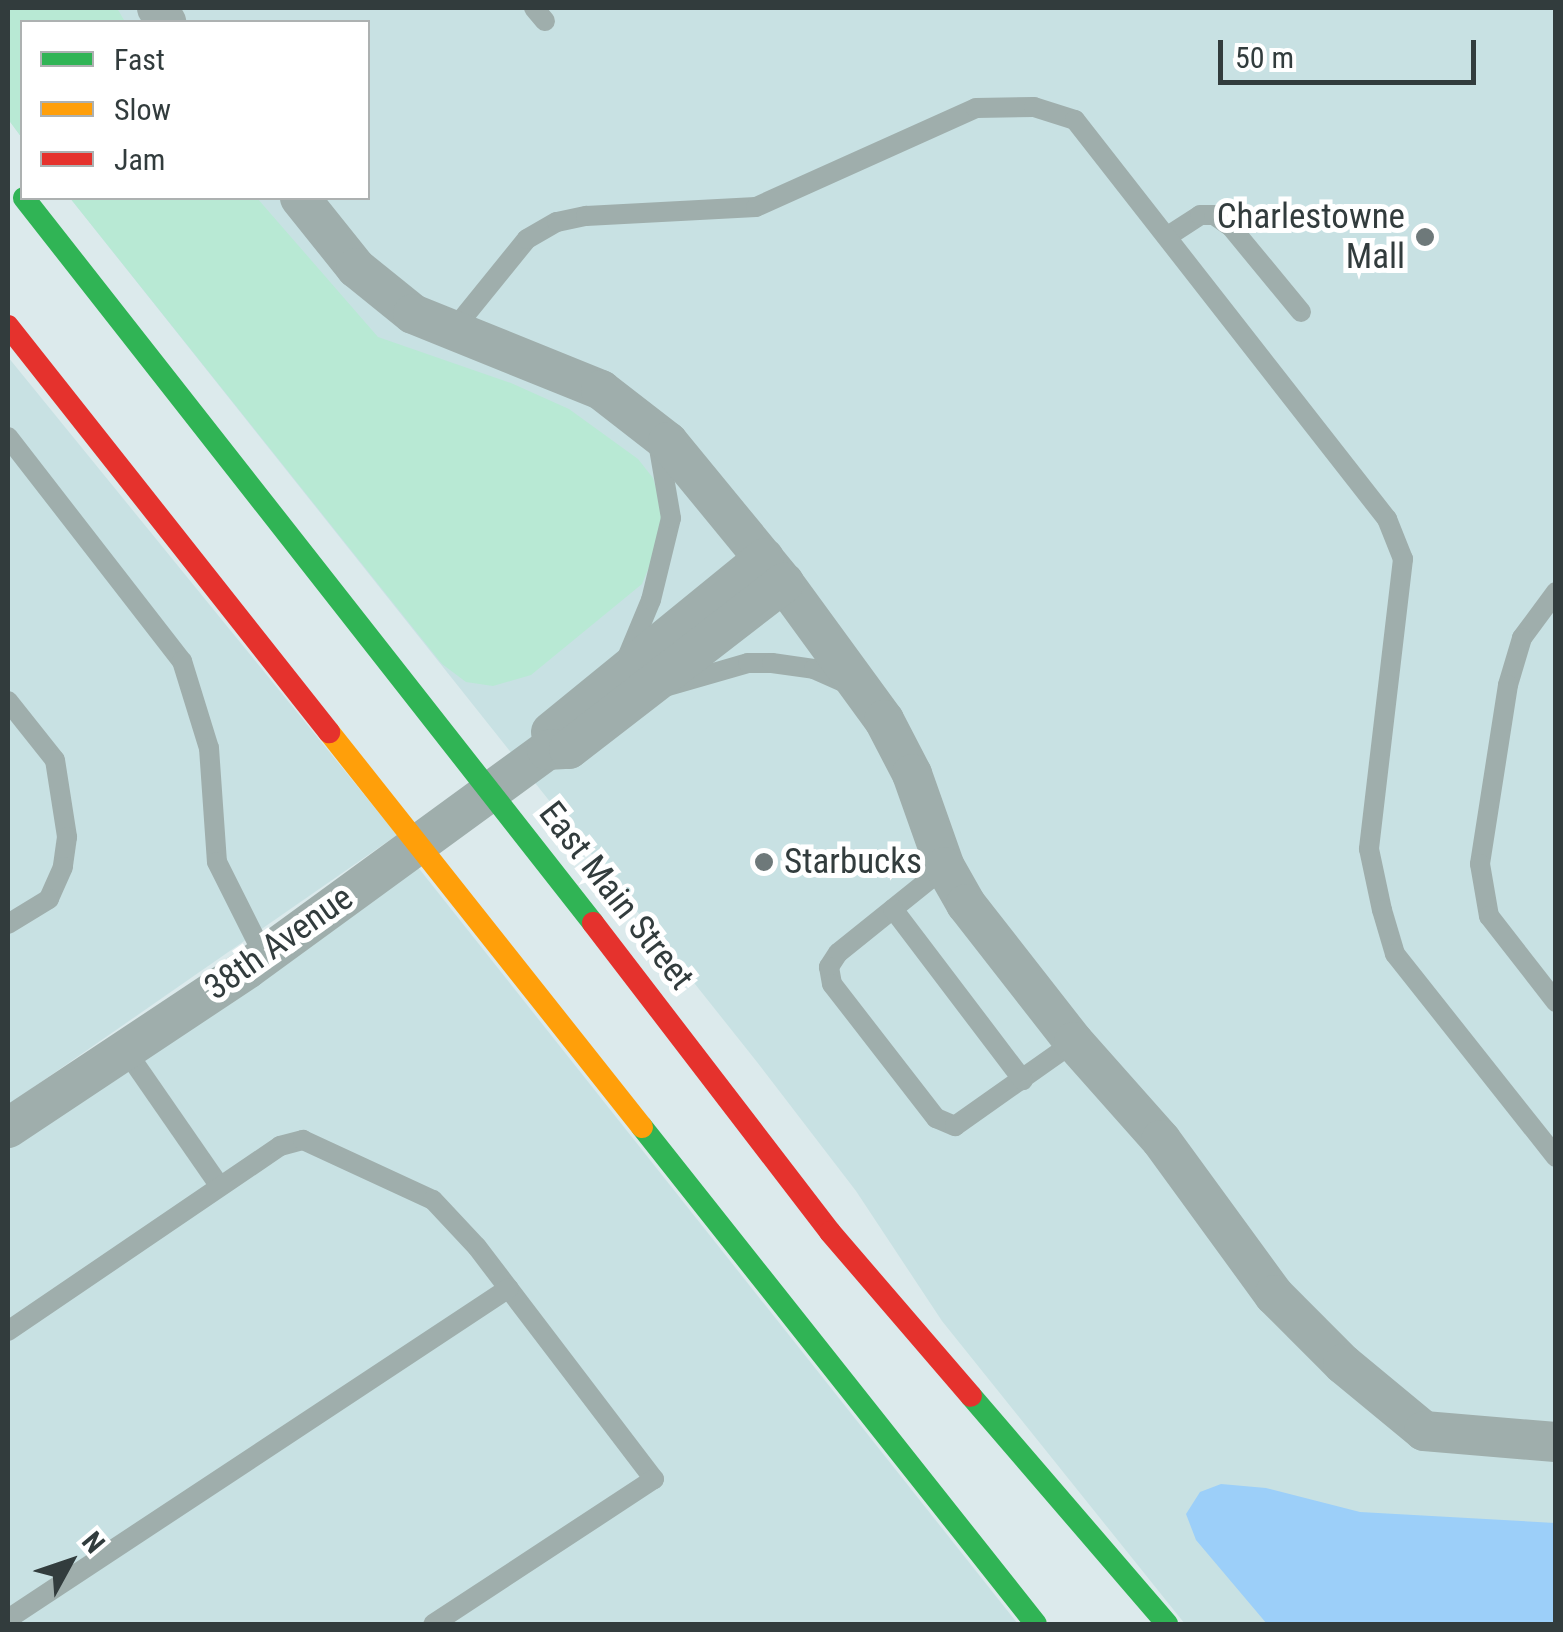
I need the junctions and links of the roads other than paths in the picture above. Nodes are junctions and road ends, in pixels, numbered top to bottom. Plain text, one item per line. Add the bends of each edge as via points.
1 (26, 200) edge
2 (302, 200) edge
3 (1168, 236) junction
4 (1301, 312) dead end
5 (8, 326) edge
6 (454, 329) junction
7 (655, 432) junction
8 (8, 437) edge
9 (774, 570) junction
10 (1556, 592) edge
11 (630, 684) junction
12 (862, 691) junction
13 (8, 701) edge
14 (491, 790) junction
15 (420, 842) junction
16 (946, 867) junction
17 (893, 909) junction
18 (8, 924) edge
19 (264, 956) junction
20 (1556, 1002) edge
21 (1074, 1042) junction
22 (124, 1048) junction
23 (1023, 1080) junction
24 (8, 1128) edge
25 (1556, 1157) edge
26 (218, 1184) junction
27 (509, 1288) junction
28 (8, 1331) edge
29 (1556, 1442) edge
30 (8, 1619) edge
31 (434, 1624) edge
32 (1036, 1624) edge
33 (1167, 1624) edge

1 - 14 main road, East Main Street
2 - 6 street via 356,268 413,314
3 - 4 lane via 1200,214 1214,215
3 - 6 lane via 1075,120 1034,107 976,108 756,207 586,216 539,229
3 - 25 lane via 1386,519 1402,559 1370,849 1382,910 1395,954
5 - 15 main road
6 - 7 street via 601,390
7 - 9 street
7 - 11 lane via 671,518
8 - 19 lane via 182,661 209,748 217,862
9 - 11 street, 38th Avenue
9 - 12 street
10 - 20 lane via 1522,638 1508,685 1480,864 1488,916
11 - 12 lane via 772,663 814,669
11 - 14 street, 38th Avenue via 569,749 547,750
12 - 16 street via 912,774
13 - 18 lane via 56,760 67,837 63,867 48,898
14 - 15 street, 38th Avenue
14 - 33 main road, East Main Street via 830,1232
15 - 19 street, 38th Avenue
15 - 32 main road
16 - 17 lane
16 - 21 street via 966,904
17 - 23 lane
17 - 23 lane via 838,952 829,967 832,984 936,1118 956,1126
19 - 22 street, 38th Avenue
21 - 23 lane
21 - 29 street via 1162,1140 1274,1295 1343,1364 1424,1431
22 - 24 street, 38th Avenue
22 - 26 lane
26 - 27 lane via 280,1146 303,1140 433,1200
26 - 28 lane
27 - 30 lane
27 - 31 lane via 654,1478

